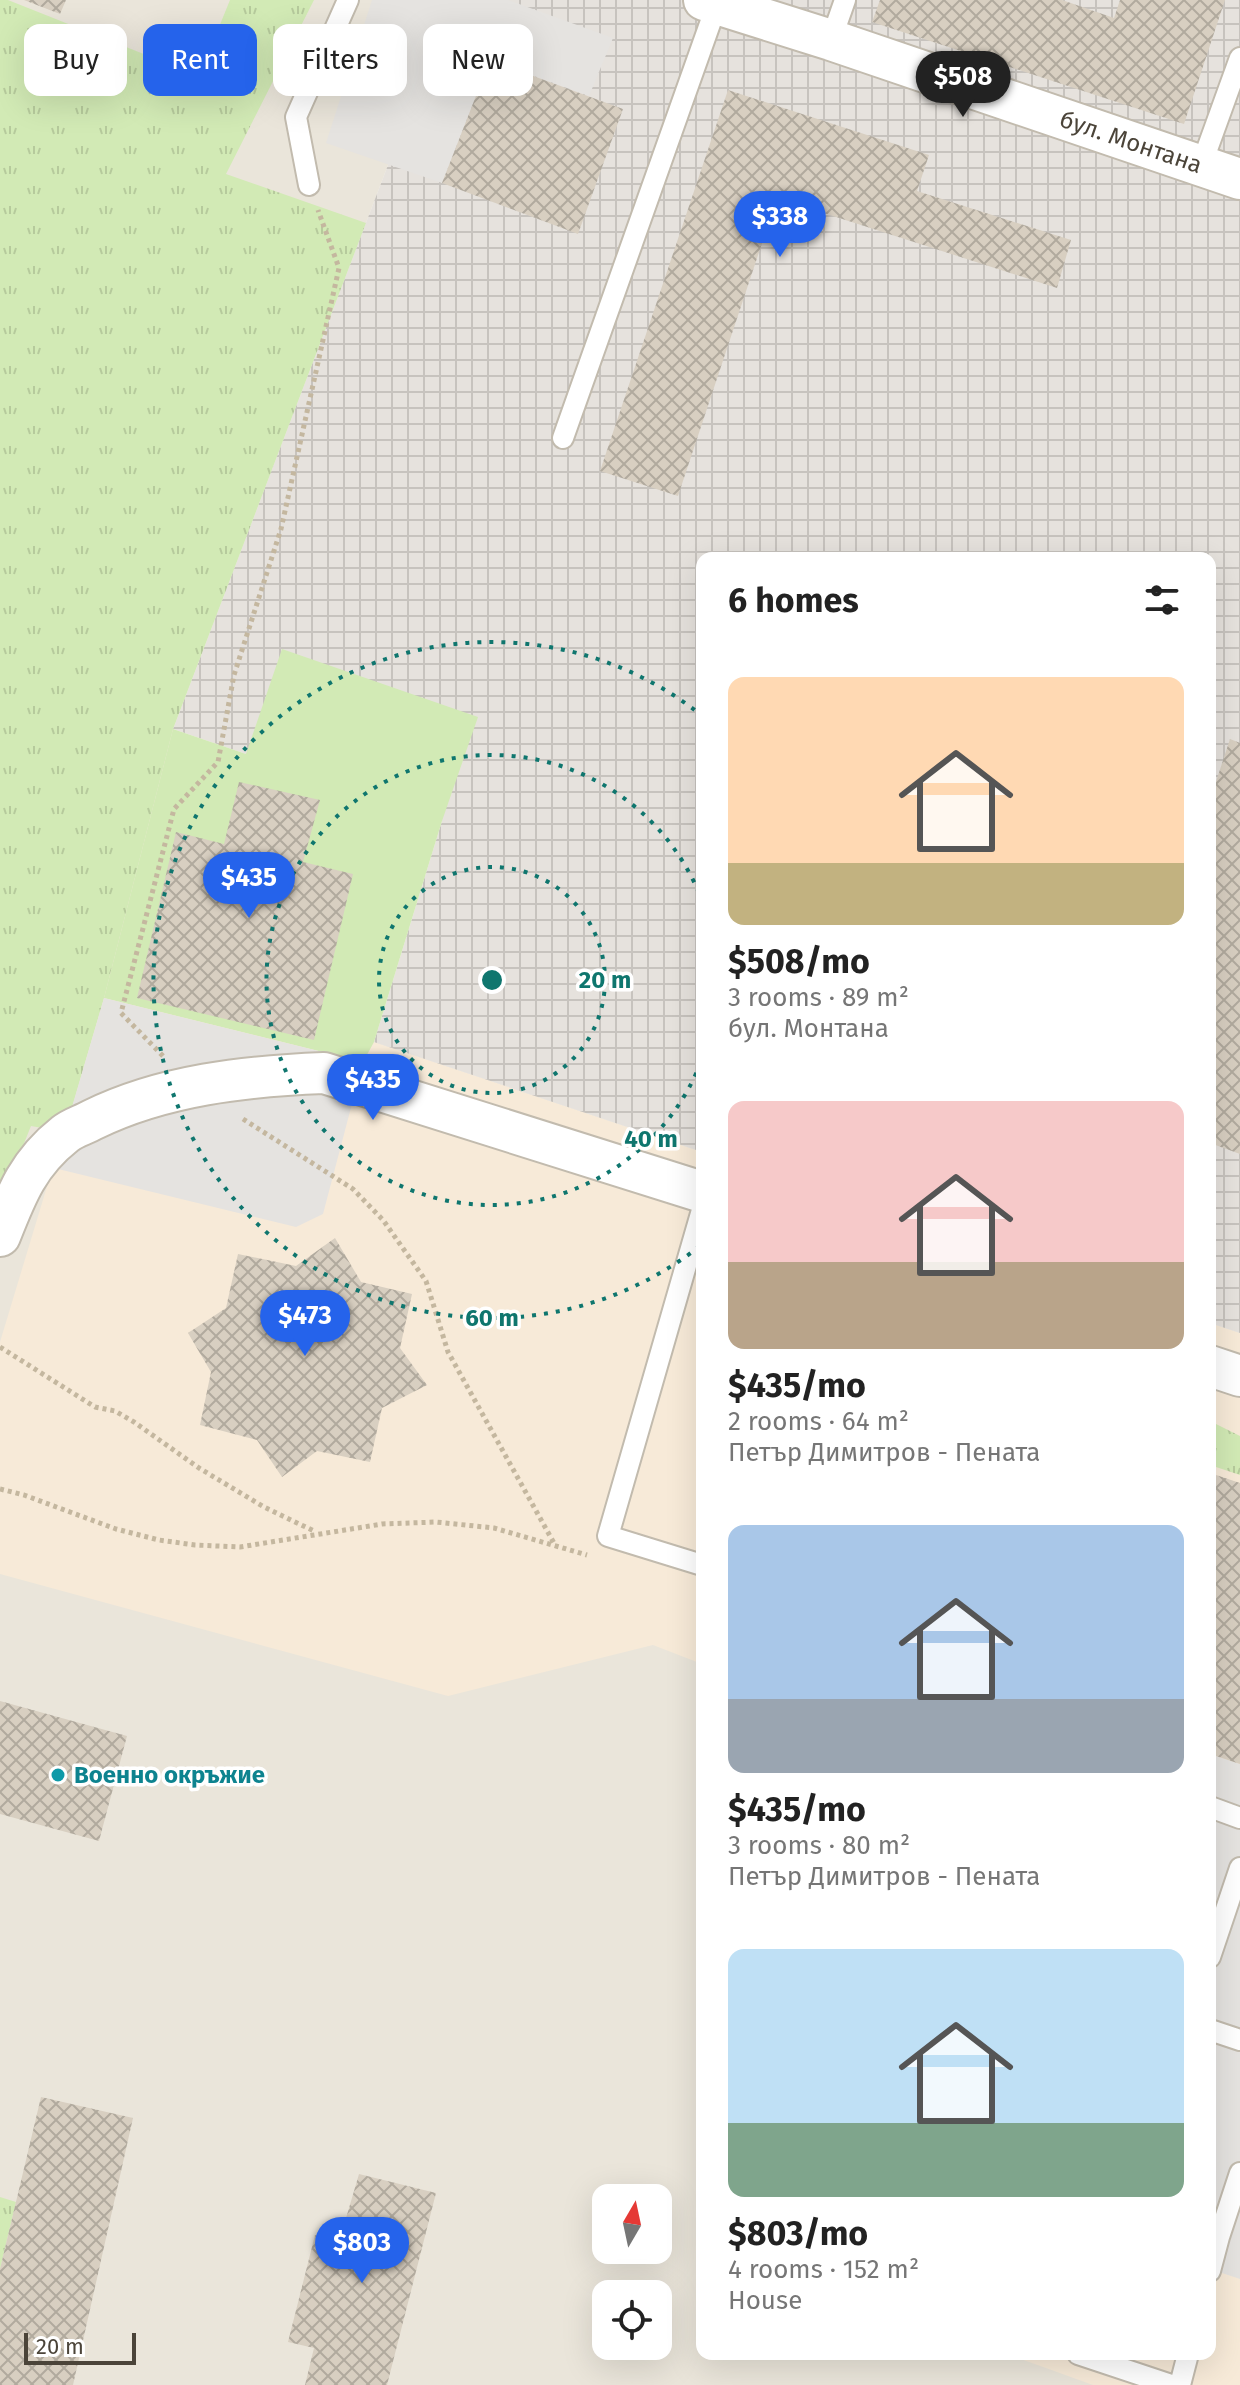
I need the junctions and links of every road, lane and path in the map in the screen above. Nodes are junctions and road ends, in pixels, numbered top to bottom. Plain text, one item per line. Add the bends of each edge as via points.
1 (348, 0) edge
2 (845, 0) edge
3 (710, 2) edge
4 (831, 40) junction
5 (1240, 58) edge
6 (1201, 166) junction
7 (1240, 179) edge
8 (309, 185) joint
9 (563, 438) dead end
10 (193, 1087) junction
11 (696, 1190) edge
12 (696, 1231) edge
13 (0, 1236) edge
14 (0, 1347) edge
15 (1216, 1368) edge
16 (1240, 1376) edge
17 (0, 1489) edge
18 (317, 1532) junction
19 (555, 1545) junction
20 (599, 1559) dead end
21 (696, 1563) edge
22 (1216, 1809) edge
23 (1240, 1818) edge
24 (1240, 1868) edge
25 (1216, 1939) edge
26 (1216, 2032) edge
27 (1240, 2040) edge
28 (1240, 2173) edge
29 (1216, 2233) edge
30 (1096, 2360) edge
31 (1186, 2360) edge
32 (1171, 2385) edge
33 (1180, 2385) edge

1 - 8 lane via 296,117
2 - 4 lane
3 - 4 street, бул. Монтана
3 - 9 lane
4 - 6 street, бул. Монтана
5 - 6 lane
6 - 7 street, бул. Монтана
8 - 10 path via 339,268 285,514 234,675 218,762 174,809 121,1013
10 - 11 street via 324,1073
10 - 13 street via 112,1111 66,1133 21,1182
10 - 19 path via 353,1189 383,1220 426,1281 448,1352
12 - 21 lane via 608,1536
14 - 18 path via 95,1407 134,1422 264,1507
15 - 16 street
17 - 18 path via 116,1529 195,1545 240,1547
18 - 19 path via 436,1522 494,1528
19 - 20 path
22 - 23 lane
24 - 25 lane
26 - 27 lane
28 - 29 lane
30 - 32 lane
31 - 33 lane

